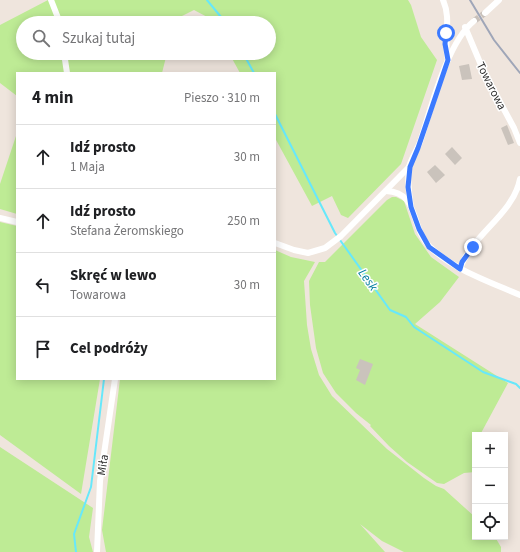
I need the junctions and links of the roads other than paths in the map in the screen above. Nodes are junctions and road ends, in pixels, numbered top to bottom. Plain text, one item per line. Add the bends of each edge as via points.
1 (51, 0) edge
2 (443, 0) edge
3 (499, 0) edge
4 (485, 13) tunnel mouth
5 (57, 16) edge
6 (474, 21) tunnel mouth
7 (465, 28) junction
8 (65, 60) edge
9 (448, 60) junction
10 (67, 72) edge
11 (520, 143) edge
12 (410, 167) junction
13 (520, 179) edge
14 (386, 191) junction
15 (411, 207) junction
16 (0, 218) edge
17 (16, 222) edge
18 (276, 243) edge
19 (460, 269) junction
20 (519, 294) edge
21 (115, 380) edge
22 (97, 552) edge

1 - 5 street
2 - 9 street via 448,12 445,44
3 - 4 street
6 - 7 street
7 - 9 street
7 - 11 street, Towarowa
8 - 10 street
9 - 12 street
12 - 14 street
12 - 15 street via 408,187
13 - 19 street via 517,191 462,262
14 - 15 street via 398,192
14 - 18 street via 338,238 320,250 308,253
15 - 19 street via 429,247
16 - 17 street
19 - 20 street
21 - 22 street, Miła via 100,481

